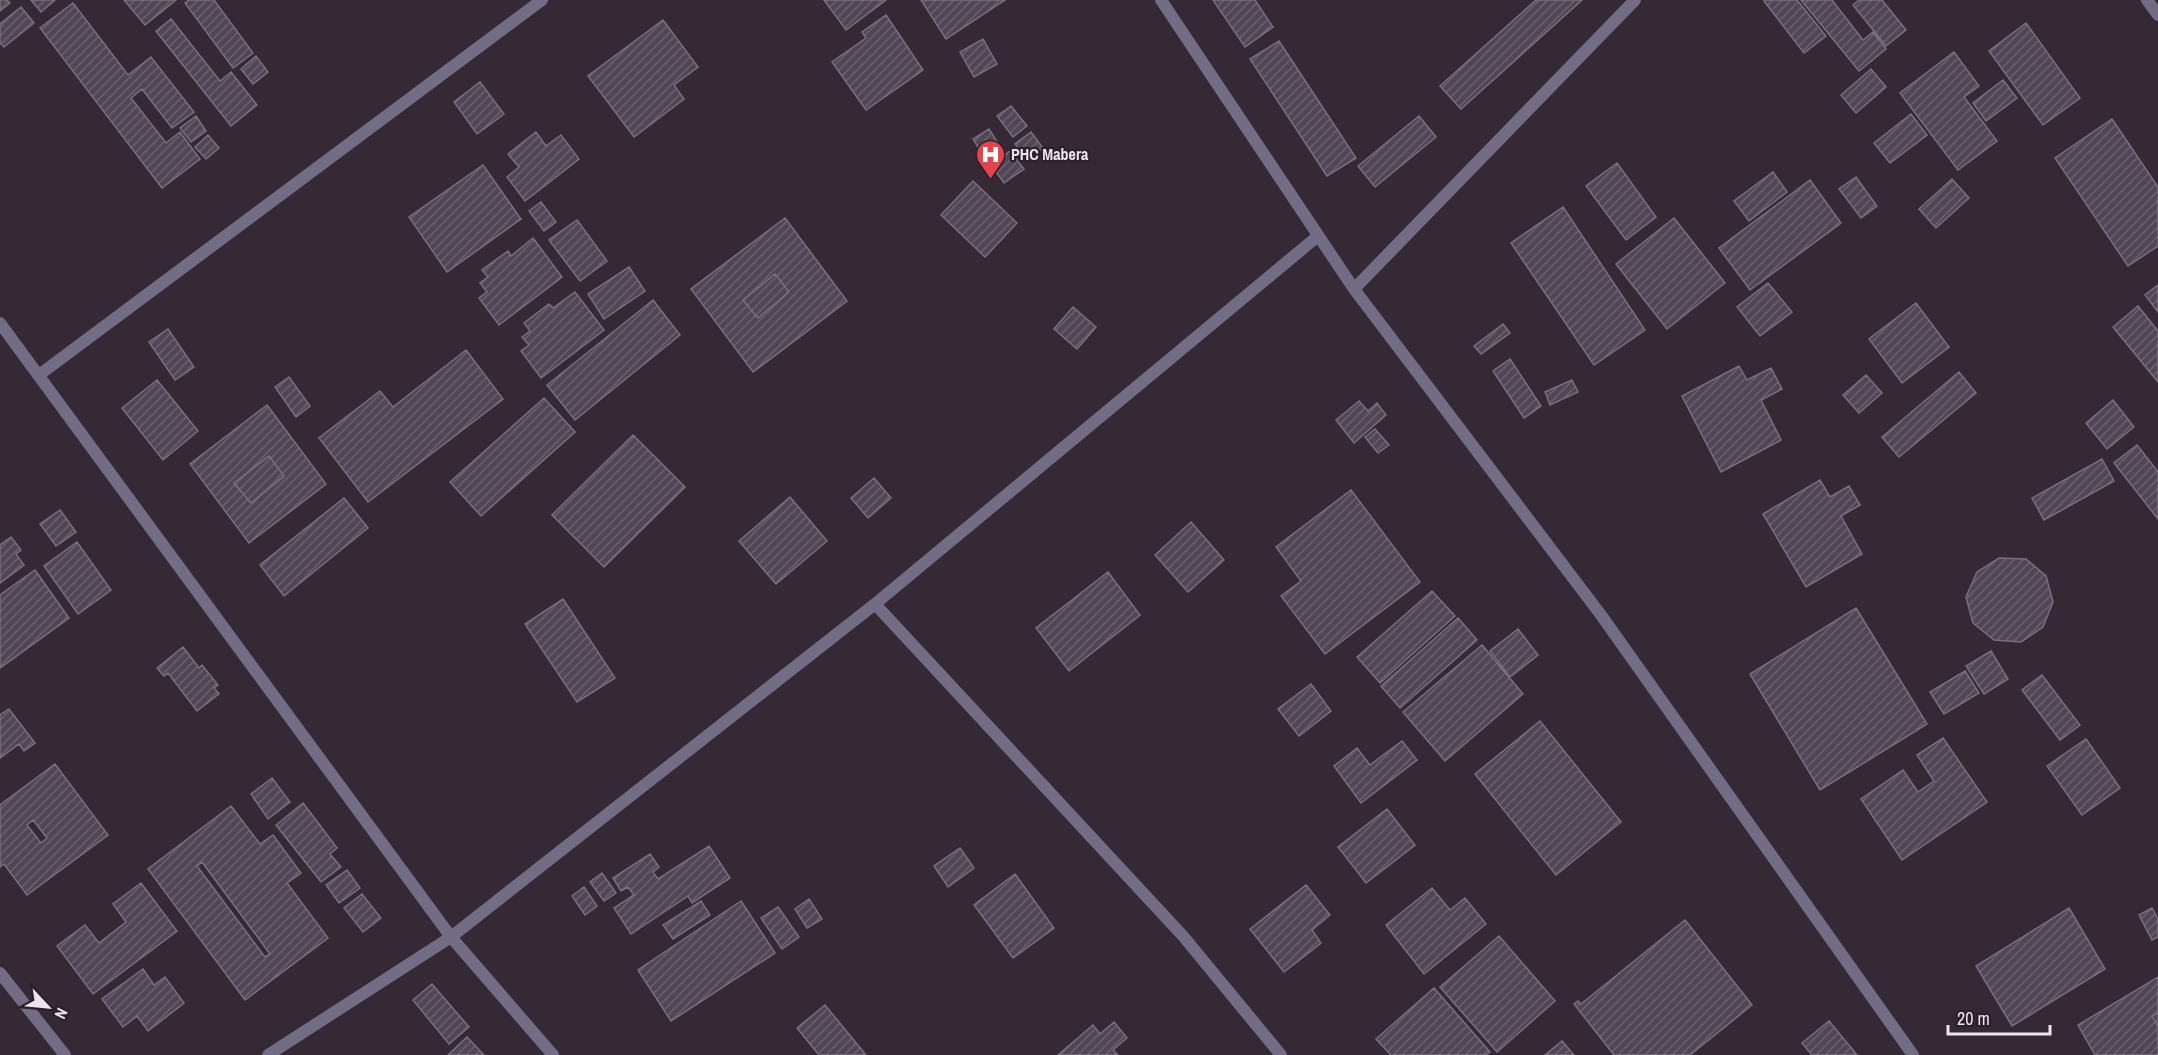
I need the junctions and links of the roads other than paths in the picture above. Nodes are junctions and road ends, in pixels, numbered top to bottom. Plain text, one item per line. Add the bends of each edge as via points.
1 (542, 0) edge
2 (1161, 0) edge
3 (1635, 0) edge
4 (2147, 0) edge
5 (2158, 15) edge
6 (1318, 236) junction
7 (1354, 289) junction
8 (0, 323) edge
9 (39, 375) junction
10 (875, 604) junction
11 (450, 937) junction
12 (0, 973) edge
13 (65, 1055) edge
14 (268, 1055) edge
15 (553, 1055) edge
16 (1281, 1055) edge
17 (1913, 1055) edge

1 - 9 street
2 - 6 street
3 - 7 street
4 - 5 street
6 - 7 street
6 - 10 street
7 - 17 street via 1601,615
8 - 9 street
9 - 11 street
10 - 11 street
10 - 16 street via 1183,936
11 - 14 street
11 - 15 street
12 - 13 street

